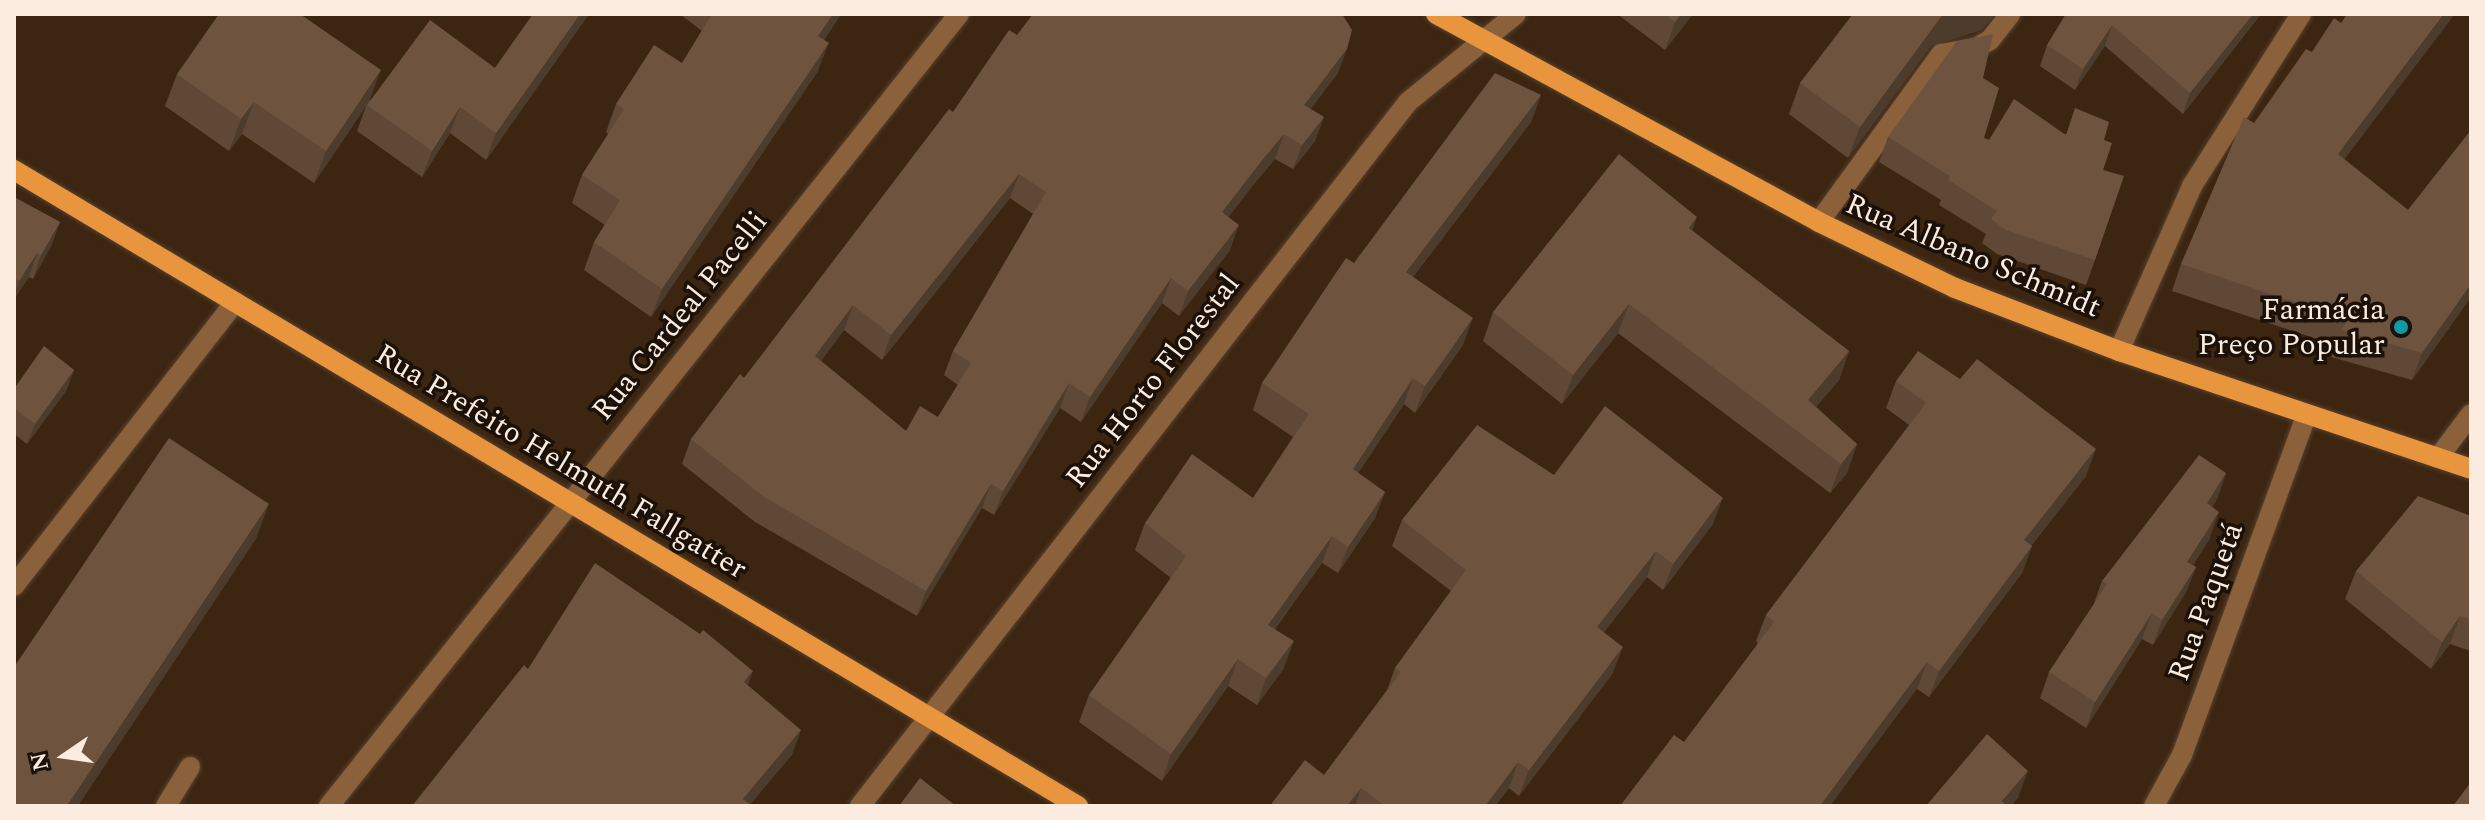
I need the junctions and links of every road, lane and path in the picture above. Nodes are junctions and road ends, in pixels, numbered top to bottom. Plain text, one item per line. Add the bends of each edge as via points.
1 (959, 14) edge
2 (1436, 14) edge
3 (1516, 14) edge
4 (2010, 14) edge
5 (2301, 14) edge
6 (1483, 41) junction
7 (14, 170) edge
8 (1819, 222) junction
9 (235, 302) junction
10 (2119, 351) junction
11 (2471, 414) edge
12 (2306, 416) junction
13 (2438, 458) junction
14 (2471, 469) edge
15 (571, 502) junction
16 (14, 586) edge
17 (930, 718) junction
18 (190, 767) dead end
19 (166, 806) edge
20 (329, 806) edge
21 (860, 806) edge
22 (1078, 806) edge
23 (2154, 806) edge

1 - 15 street, Rua Cardeal Pacelli
2 - 6 main road, Rua Albano Schmidt
3 - 6 street, Rua Horto Florestal
4 - 8 street via 1983,44 1941,54
5 - 10 street via 2192,186
6 - 8 main road, Rua Albano Schmidt
6 - 17 street, Rua Horto Florestal via 1408,102
7 - 9 main road, Rua Prefeito Helmuth Fallgatter
8 - 10 main road, Rua Albano Schmidt via 1955,288
9 - 15 main road, Rua Prefeito Helmuth Fallgatter
9 - 16 street
10 - 12 main road, Rua Albano Schmidt
11 - 13 street
12 - 13 main road, Rua Albano Schmidt
12 - 23 street, Rua Paquetá via 2182,755
13 - 14 main road, Rua Albano Schmidt
15 - 17 main road, Rua Prefeito Helmuth Fallgatter
15 - 20 street, Rua Cardeal Pacelli
17 - 21 street, Rua Horto Florestal
17 - 22 main road, Rua Prefeito Helmuth Fallgatter
18 - 19 street

